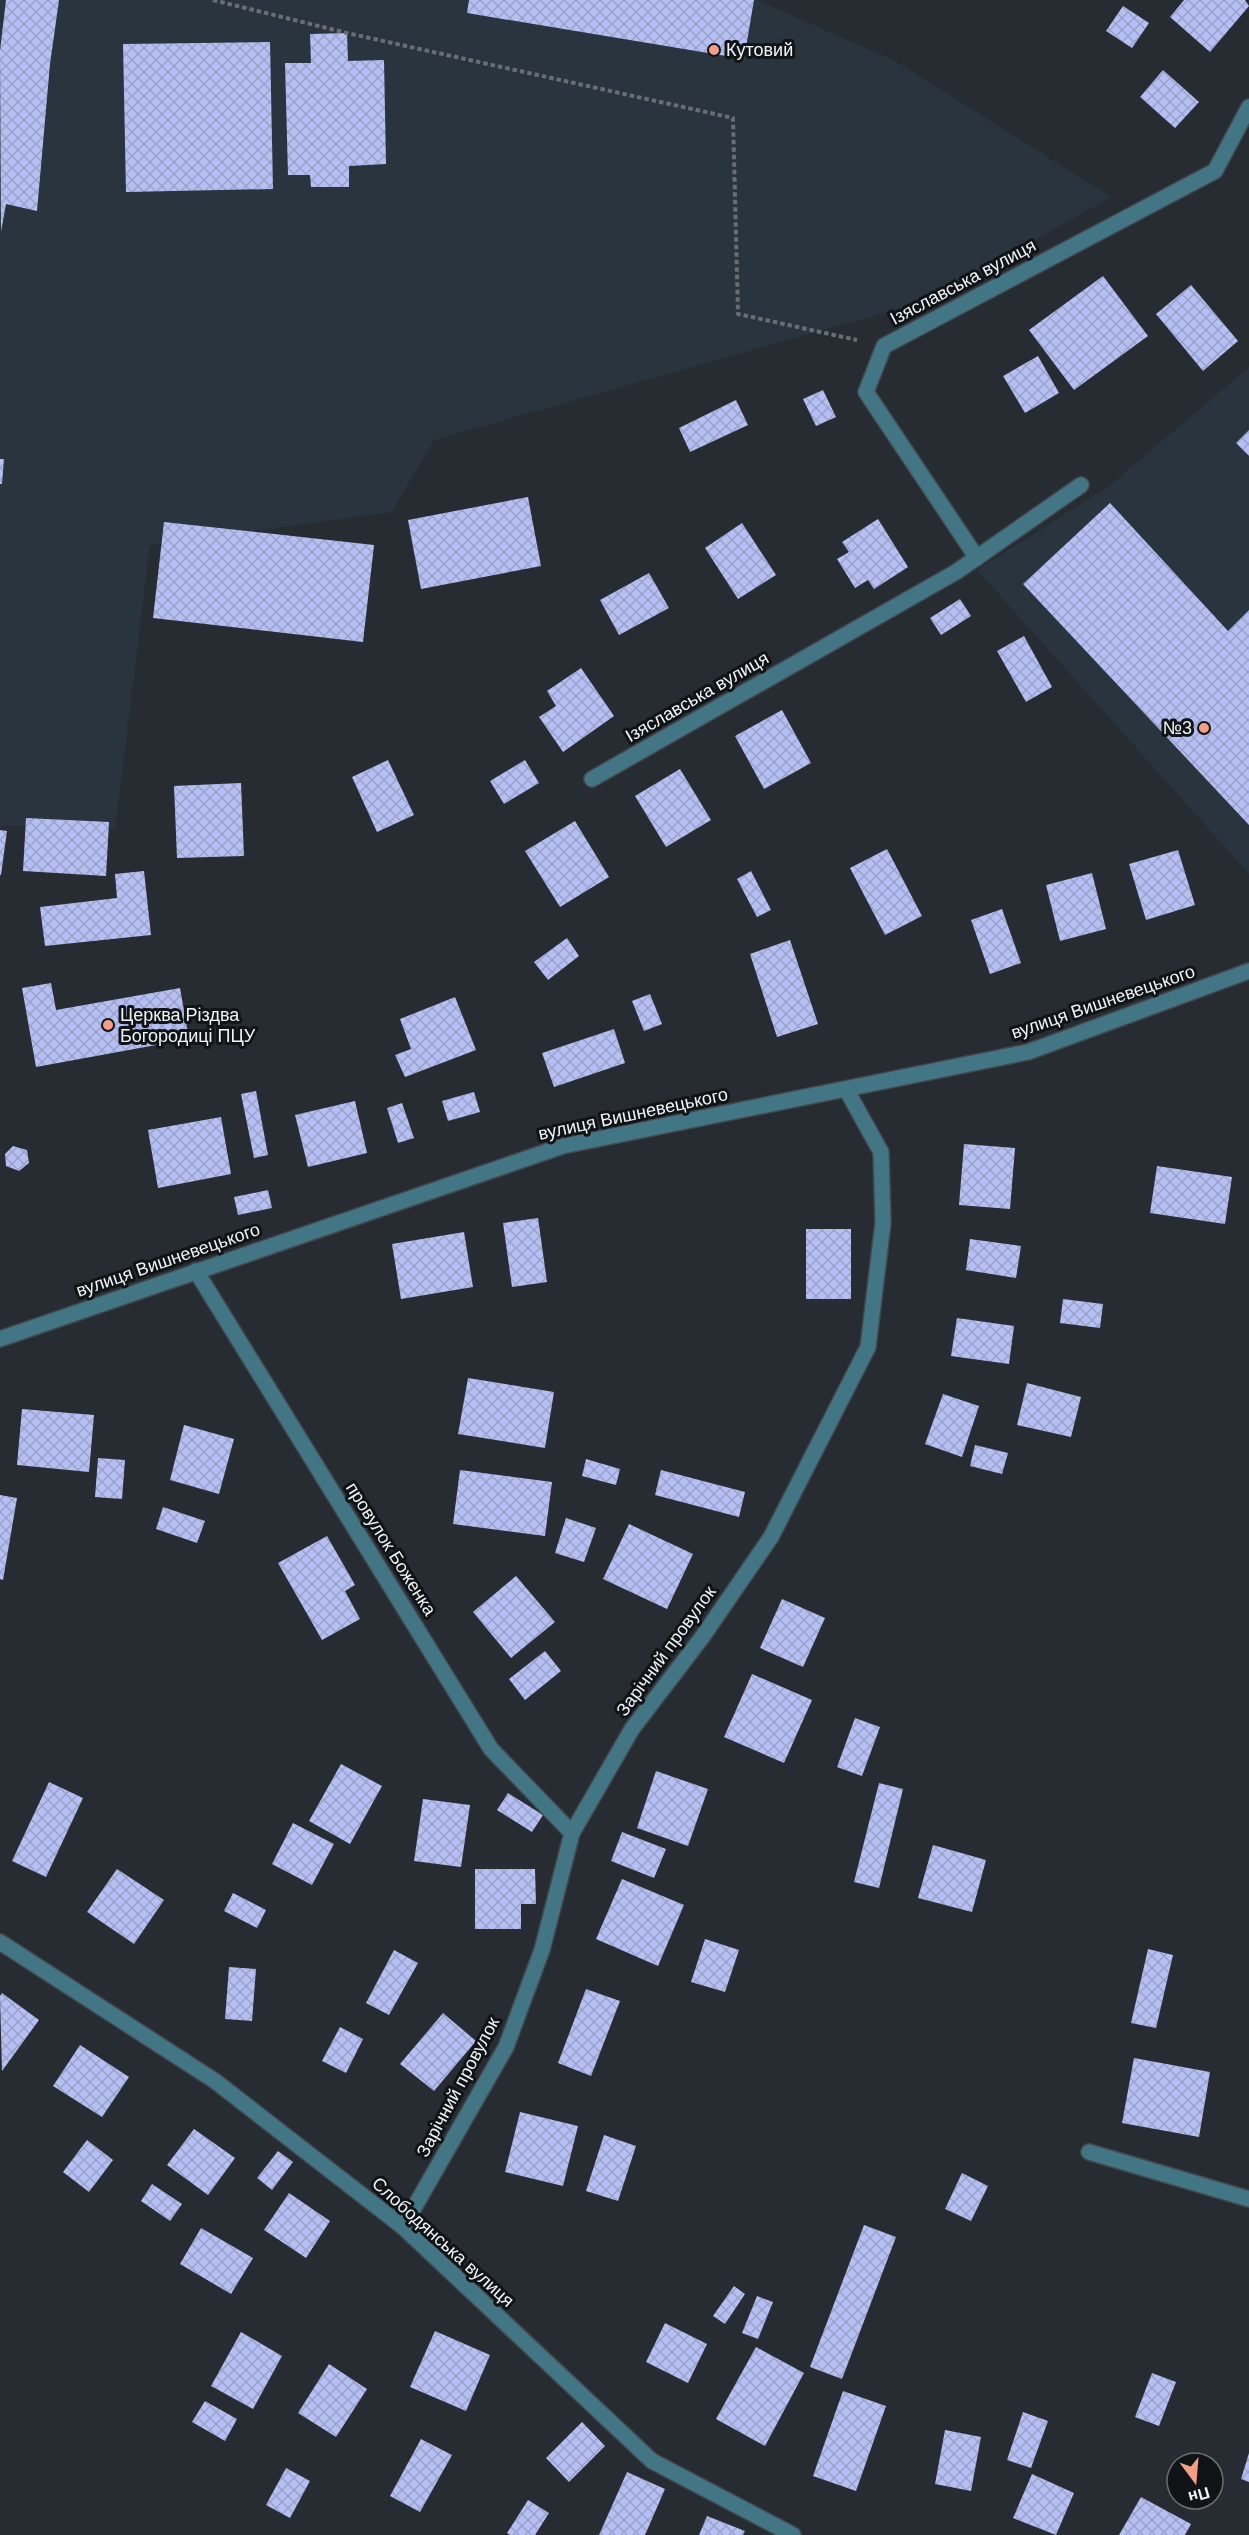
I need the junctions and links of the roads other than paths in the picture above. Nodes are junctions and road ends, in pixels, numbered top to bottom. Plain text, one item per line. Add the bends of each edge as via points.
1 (1249, 107) edge
2 (1081, 485) dead end
3 (976, 558) junction
4 (592, 779) dead end
5 (1249, 971) edge
6 (846, 1089) junction
7 (196, 1272) junction
8 (0, 1339) edge
9 (572, 1833) junction
10 (0, 1942) edge
11 (1089, 2152) dead end
12 (1249, 2199) edge
13 (403, 2227) junction
14 (793, 2535) edge

1 - 3 street, Ізяславська вулиця via 1215,171 884,346 866,392
2 - 3 street, Ізяславська вулиця
3 - 4 street, Ізяславська вулиця
5 - 6 street, вулиця Вишневецького via 1028,1052
6 - 7 street, вулиця Вишневецького via 563,1146
6 - 9 street, Зарічний провулок via 881,1152 883,1223 868,1347 771,1537 632,1729
7 - 8 street, вулиця Вишневецького
7 - 9 street, провулок Боженка via 491,1749
9 - 13 street, Зарічний провулок via 542,1950 506,2047
10 - 13 street, Слободянська вулиця via 215,2081
11 - 12 street
13 - 14 street, Слободянська вулиця via 652,2461

